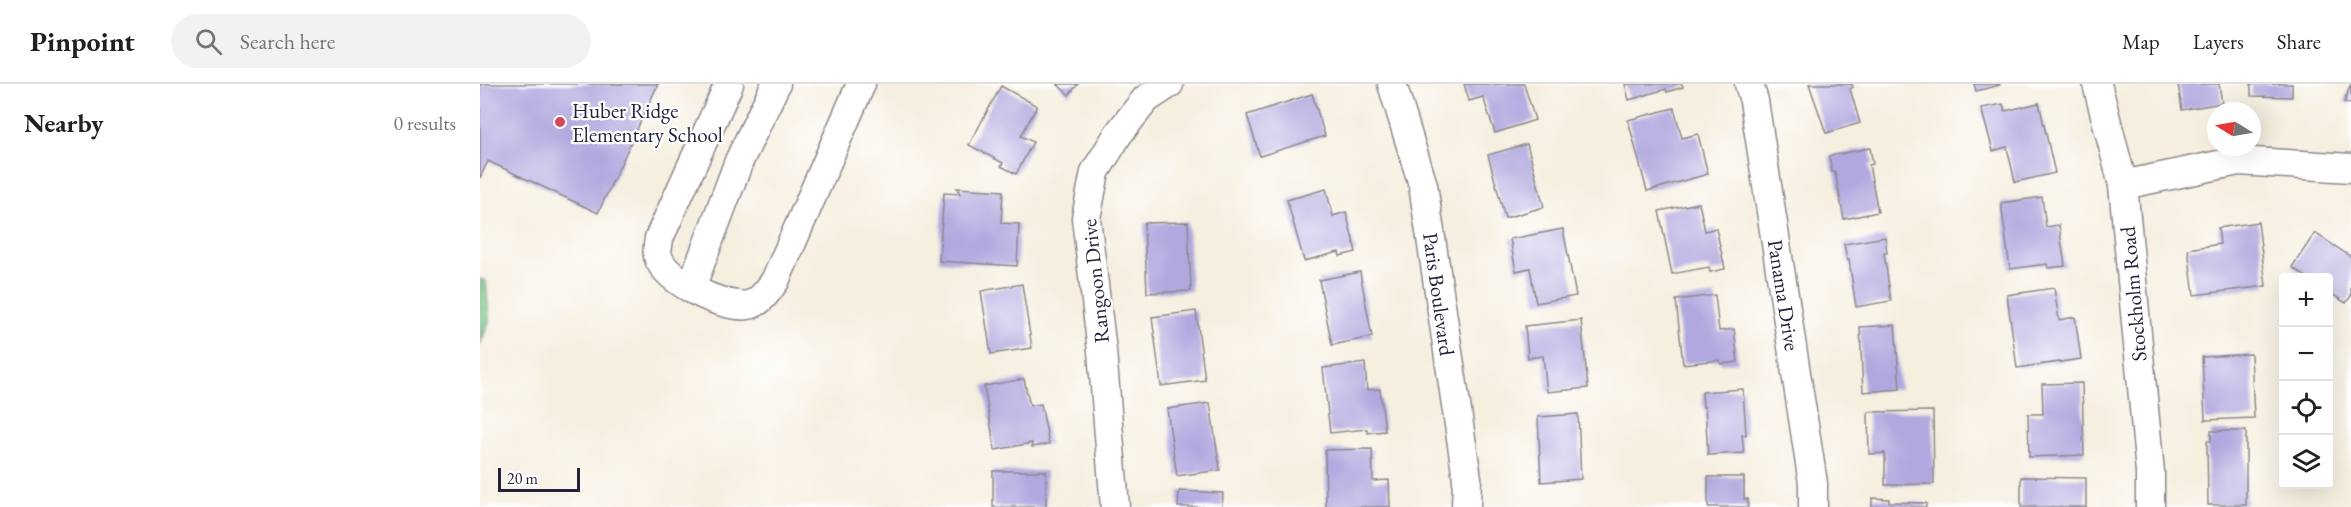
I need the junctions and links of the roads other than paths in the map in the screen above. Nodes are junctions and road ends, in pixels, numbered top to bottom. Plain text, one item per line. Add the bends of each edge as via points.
1 (729, 84) edge
2 (776, 84) edge
3 (861, 84) edge
4 (1169, 84) edge
5 (1392, 84) edge
6 (1749, 84) edge
7 (2097, 84) edge
8 (2351, 168) edge
9 (2123, 185) junction
10 (691, 288) junction
11 (1115, 507) edge
12 (1466, 507) edge
13 (1813, 507) edge
14 (2150, 507) edge

1 - 10 street via 659,238 658,256 667,272
2 - 10 street via 739,161
3 - 10 street via 775,281 764,296 750,305 730,305
4 - 11 street, Rangoon Drive via 1146,99 1119,133 1095,172 1086,218
5 - 12 street, Paris Boulevard via 1423,185 1467,478
6 - 13 street, Panama Drive via 1813,483
7 - 9 street, Stockholm Road
8 - 9 street via 2238,161
9 - 14 street, Stockholm Road

